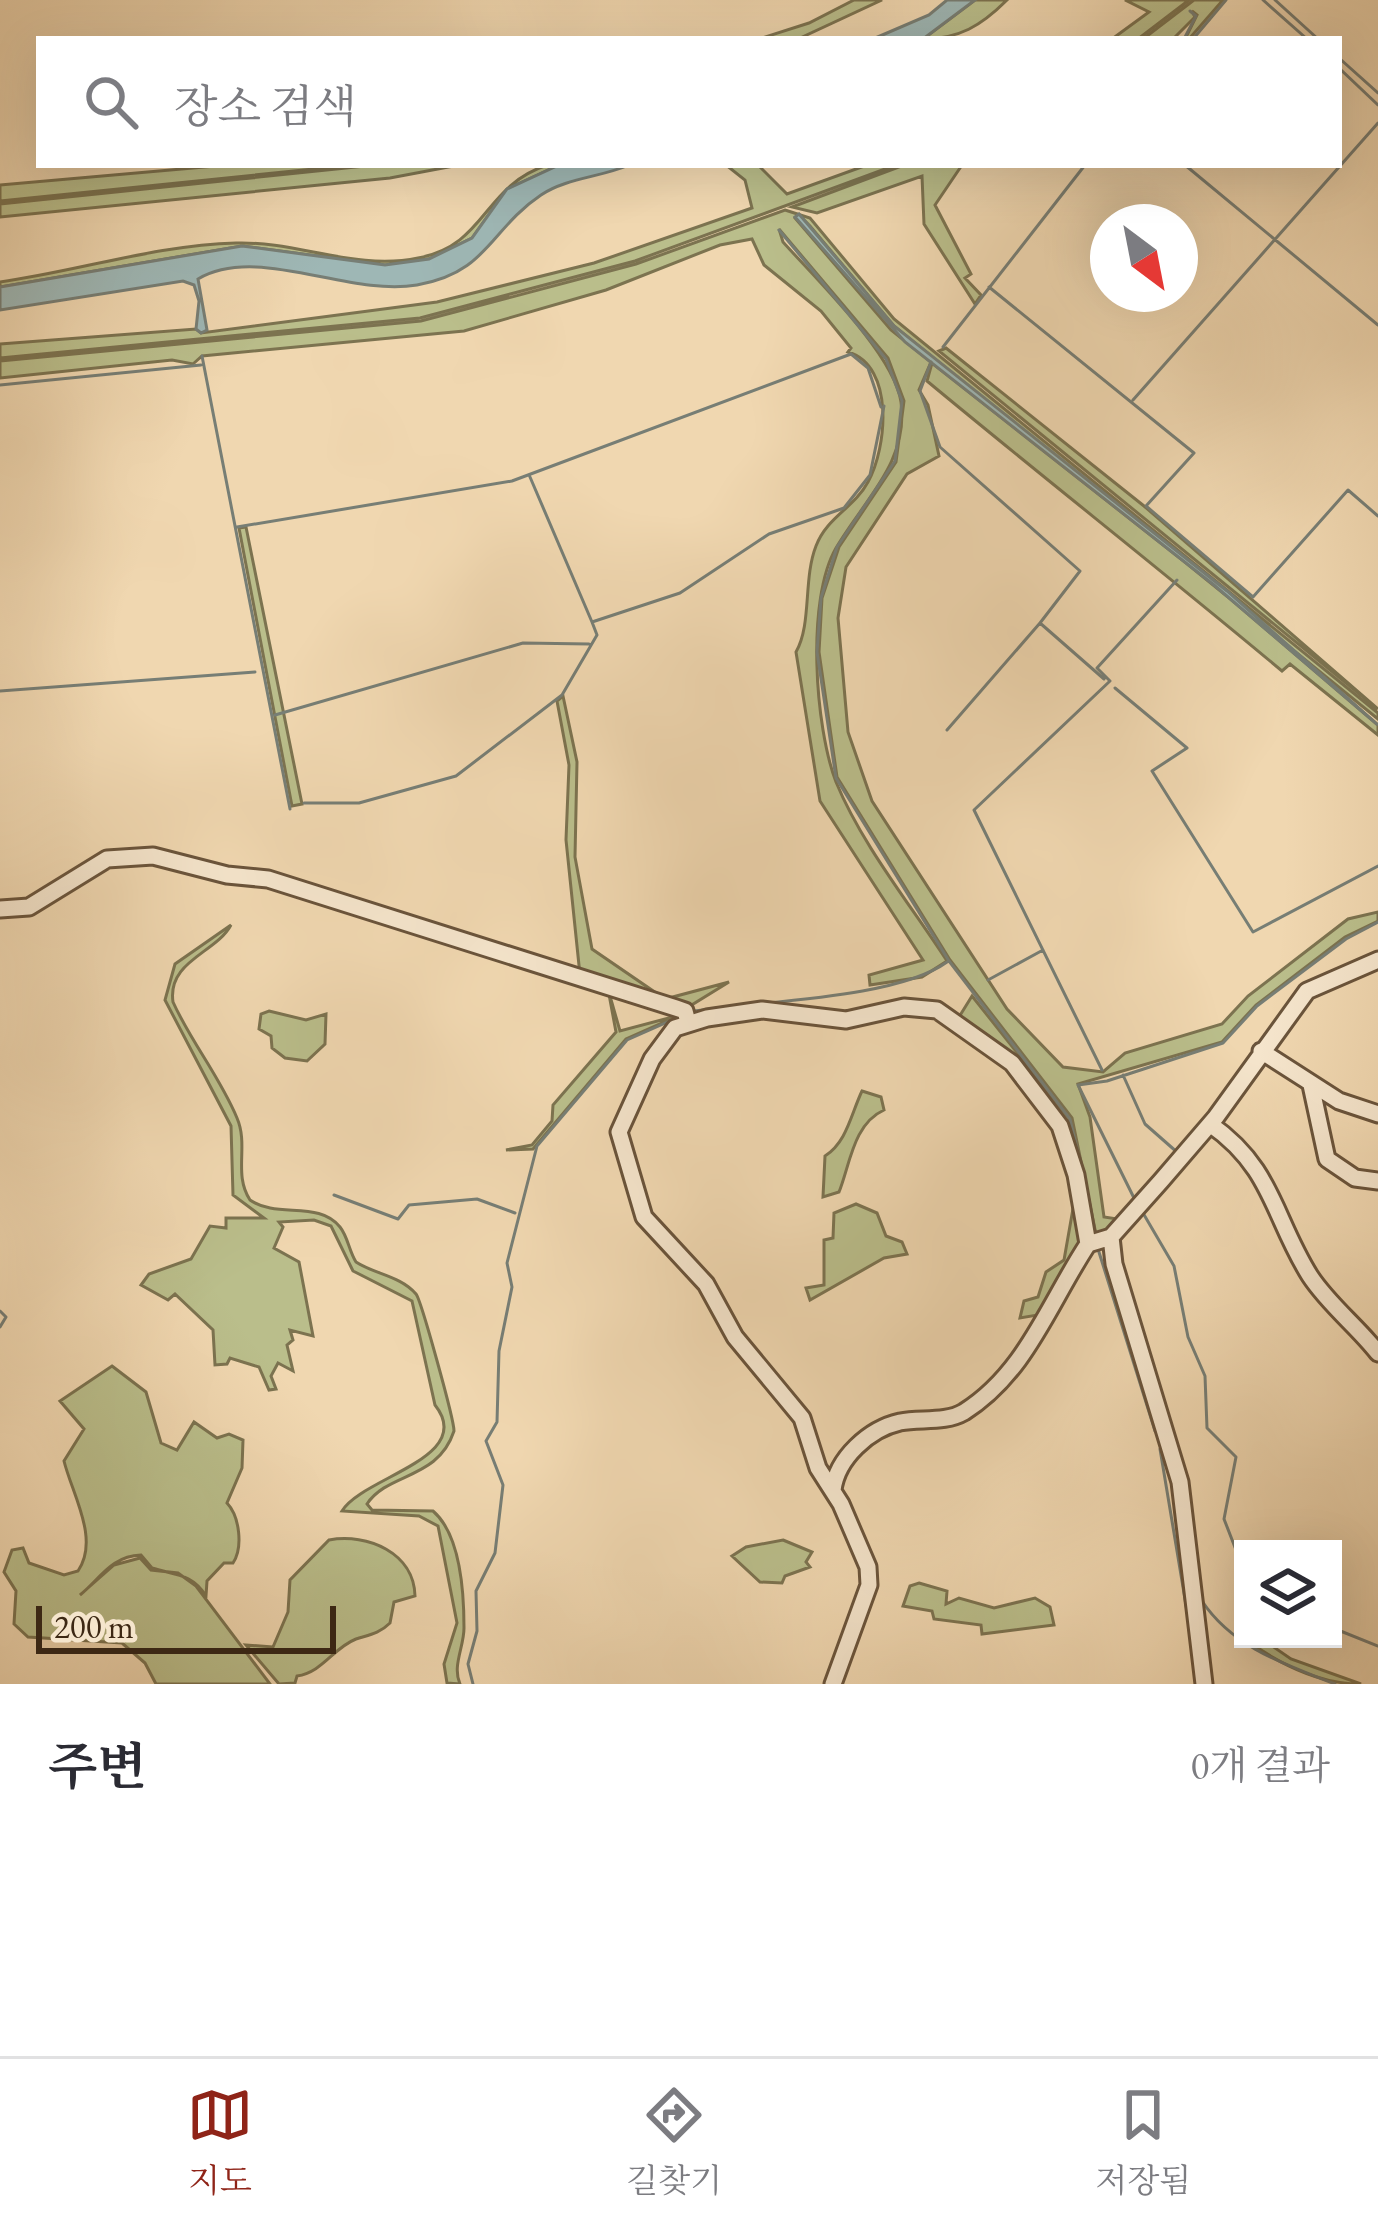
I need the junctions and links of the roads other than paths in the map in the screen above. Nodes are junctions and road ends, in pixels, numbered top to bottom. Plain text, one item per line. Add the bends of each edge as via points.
1 (0, 909) edge
2 (1378, 960) edge
3 (688, 1022) junction
4 (1261, 1051) junction
5 (1311, 1085) junction
6 (1378, 1114) edge
7 (1210, 1124) junction
8 (1378, 1181) edge
9 (1112, 1237) junction
10 (1088, 1244) junction
11 (1378, 1353) edge
12 (833, 1490) junction
13 (833, 1684) edge
14 (1204, 1684) edge

1 - 3 street via 29,908 107,860 153,856 313,893 676,1008
2 - 4 street via 1313,986
3 - 10 street via 761,1010 846,1020 924,1005 953,1017 1012,1063 1060,1126
3 - 12 street via 664,1040 630,1100 620,1132 623,1157 648,1226 706,1284 735,1337 802,1418
4 - 5 street
4 - 7 street
5 - 6 street
5 - 8 street via 1327,1159 1355,1178
7 - 9 street
7 - 11 street via 1245,1151 1310,1275
9 - 10 street
9 - 14 street via 1180,1482
10 - 12 street via 1018,1364 957,1416 902,1422 872,1436 844,1461
12 - 13 street via 870,1576

